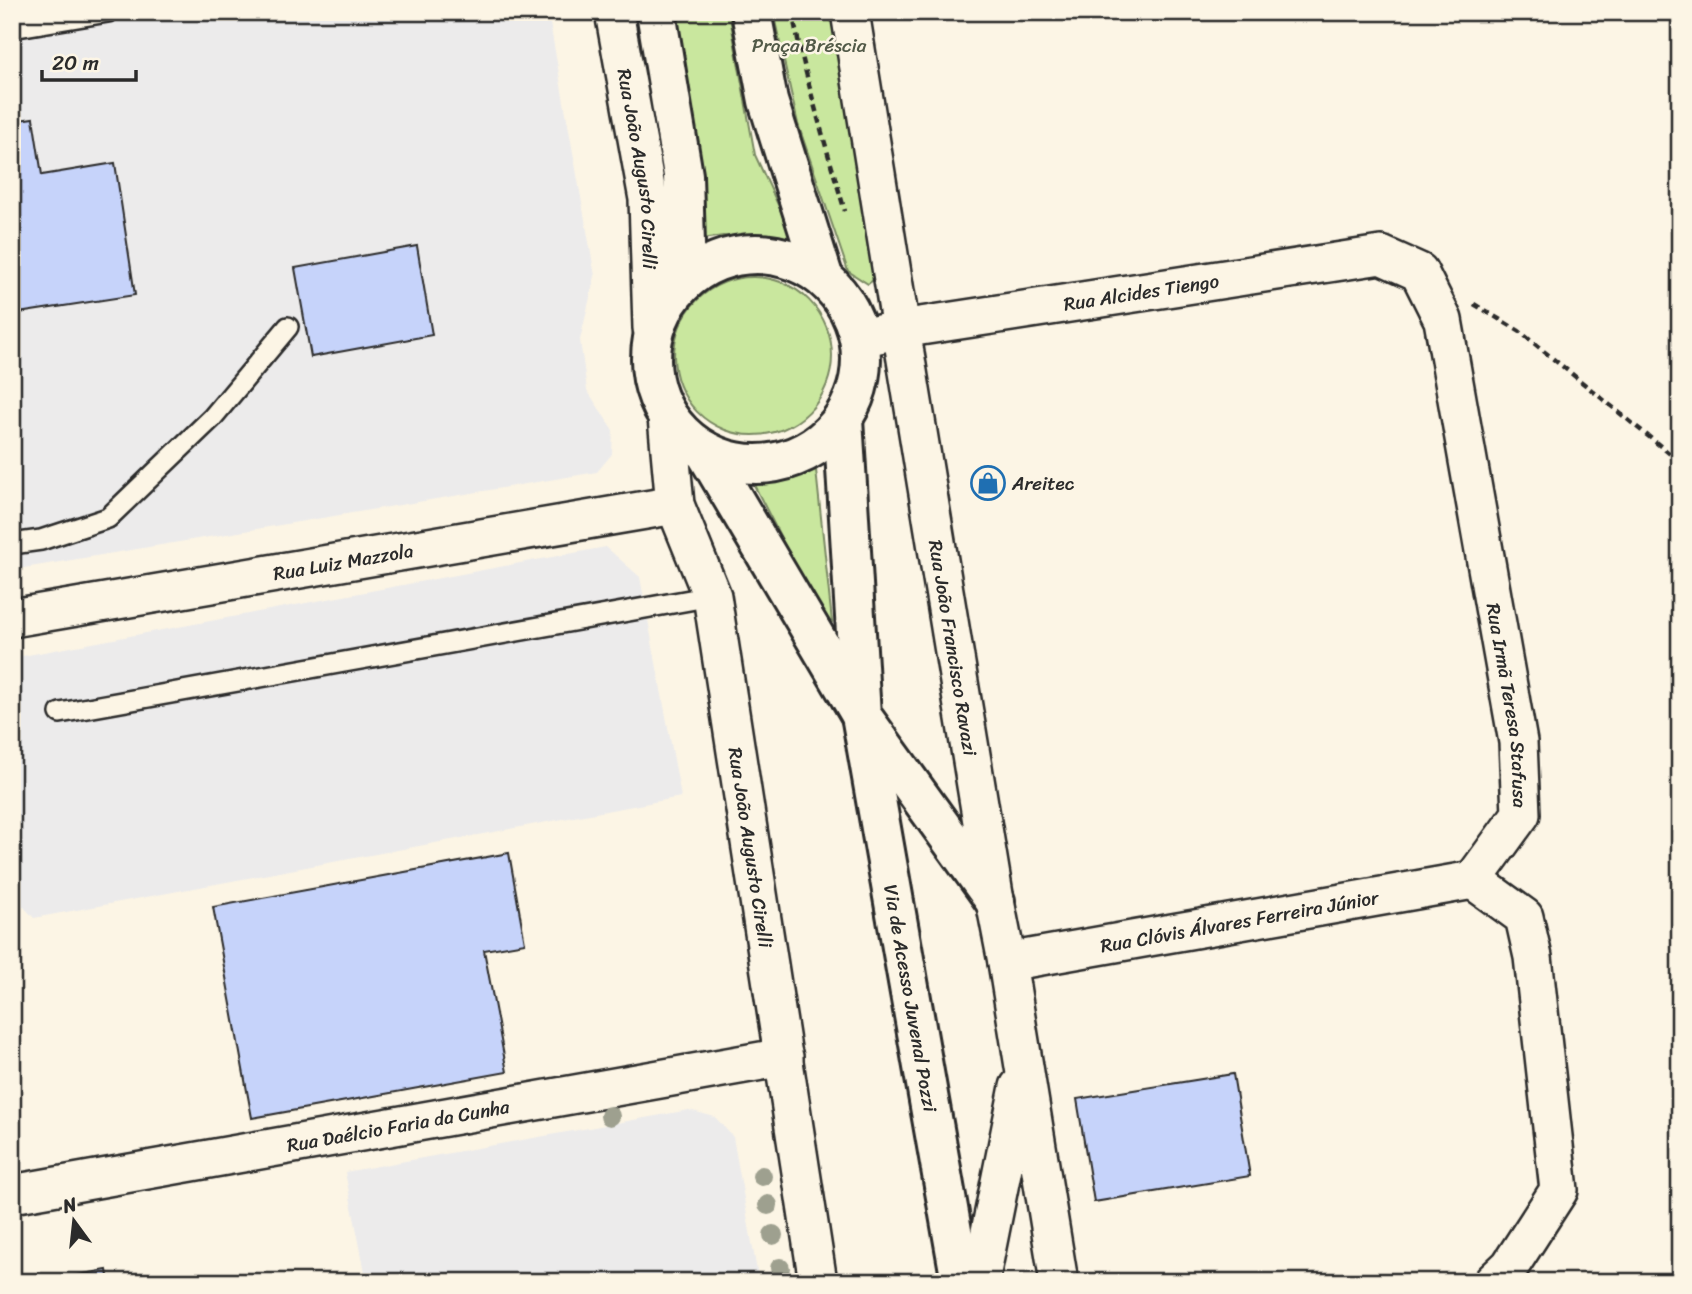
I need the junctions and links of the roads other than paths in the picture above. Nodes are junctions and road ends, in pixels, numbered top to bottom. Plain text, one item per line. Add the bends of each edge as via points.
1 (108, 12) edge
2 (614, 12) edge
3 (656, 12) edge
4 (751, 12) edge
5 (850, 12) edge
6 (12, 28) edge
7 (1419, 272) joint
8 (823, 276) junction
9 (686, 279) junction
10 (288, 327) dead end
11 (652, 328) junction
12 (901, 329) junction
13 (861, 338) junction
14 (667, 417) junction
15 (844, 419) junction
16 (705, 451) junction
17 (675, 505) junction
18 (12, 544) edge
19 (712, 596) junction
20 (12, 618) edge
21 (60, 713) dead end
22 (860, 715) junction
23 (1473, 880) junction
24 (995, 901) junction
25 (1007, 962) junction
26 (784, 1056) junction
27 (1023, 1066) junction
28 (12, 1194) edge
29 (818, 1282) edge
30 (961, 1282) edge
31 (980, 1282) edge
32 (1059, 1282) edge
33 (1493, 1282) edge

1 - 6 lane
2 - 11 street, Rua João Augusto Cirelli via 648,199
3 - 9 main road via 683,174
4 - 8 main road via 768,101
5 - 12 street, Rua João Francisco Ravazi
7 - 12 street, Rua Alcides Tiengo via 1381,254
7 - 23 street, Rua Irmã Teresa Stafusa via 1443,320 1518,742 1521,814
8 - 9 main road via 790,259 754,253 718,260
8 - 13 main road via 841,295
9 - 11 main road
10 - 18 lane via 212,418 108,518 41,540
11 - 14 main road via 654,386
12 - 13 street, Rua Alcides Tiengo
12 - 24 street, Rua João Francisco Ravazi
13 - 15 main road via 862,370
14 - 16 main road
14 - 17 street, Rua João Augusto Cirelli
15 - 16 main road via 822,441 795,457 765,464 734,462
15 - 22 main road, Via de Acesso Juvenal Pozzi
16 - 22 main road, Via de Acesso Juvenal Pozzi
17 - 19 street, Rua João Augusto Cirelli
17 - 20 street, Rua Luiz Mazzola
19 - 21 lane
19 - 26 street, Rua João Augusto Cirelli
22 - 24 main road
22 - 30 main road, Via de Acesso Juvenal Pozzi
23 - 25 street, Rua Clóvis Álvares Ferreira Júnior
23 - 33 street via 1524,917 1534,957 1559,1190 1510,1266
24 - 25 street, Rua João Francisco Ravazi
25 - 27 street, Rua João Francisco Ravazi
26 - 28 street, Rua Daélcio Faria da Cunha
26 - 29 street, Rua João Augusto Cirelli
27 - 31 street
27 - 32 street, Rua João Francisco Ravazi

